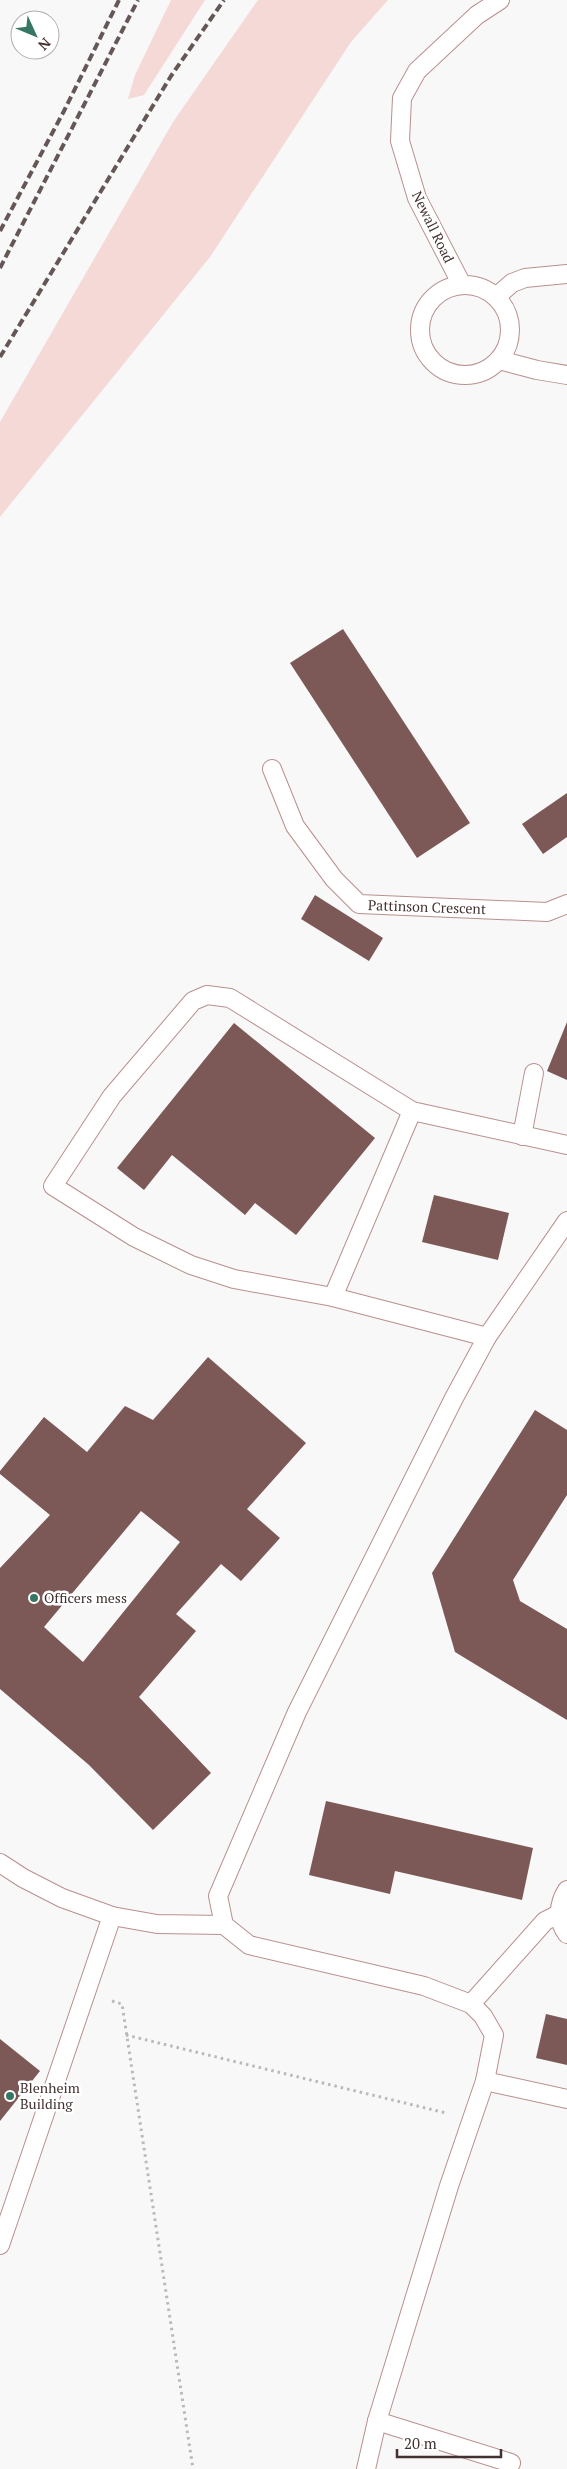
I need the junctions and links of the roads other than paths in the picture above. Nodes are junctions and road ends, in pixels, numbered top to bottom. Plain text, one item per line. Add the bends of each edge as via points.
1 (500, 0) edge
2 (567, 274) edge
3 (462, 285) junction
4 (496, 297) junction
5 (499, 360) junction
6 (567, 375) edge
7 (272, 769) dead end
8 (567, 904) edge
9 (534, 1073) dead end
10 (412, 1112) junction
11 (522, 1136) junction
12 (567, 1145) edge
13 (567, 1221) edge
14 (333, 1297) junction
15 (487, 1337) junction
16 (0, 1863) edge
17 (567, 1890) edge
18 (559, 1914) junction
19 (112, 1916) junction
20 (224, 1925) junction
21 (567, 1934) edge
22 (471, 2004) junction
23 (485, 2081) junction
24 (567, 2099) edge
25 (0, 2245) edge
26 (377, 2421) junction
27 (511, 2463) dead end
28 (366, 2469) edge

1 - 3 lane, Newall Road via 477,15 417,71 402,98 400,141 417,198
2 - 4 lane via 525,278 512,283
3 - 4 lane via 475,286
3 - 5 lane via 439,293 423,314 421,334 426,354 447,372 460,375 475,375
4 - 5 lane via 505,308 511,335
5 - 6 lane
7 - 8 lane, Pattinson Crescent via 295,826 334,879 359,904 547,912
9 - 11 lane
10 - 11 lane
10 - 14 lane
10 - 14 lane via 230,998 207,995 193,1001 112,1096 53,1186 134,1237 191,1265 234,1279
11 - 12 lane
13 - 15 lane
14 - 15 lane
15 - 20 lane via 298,1712 218,1896
16 - 19 lane via 62,1898
17 - 18 lane via 560,1902
18 - 21 lane
18 - 22 lane via 545,1921
19 - 20 lane via 157,1924
19 - 25 lane
20 - 22 lane via 249,1945 424,1986
22 - 23 lane via 484,2016 494,2035
23 - 24 lane
23 - 26 lane via 449,2186
26 - 27 lane
26 - 28 lane

